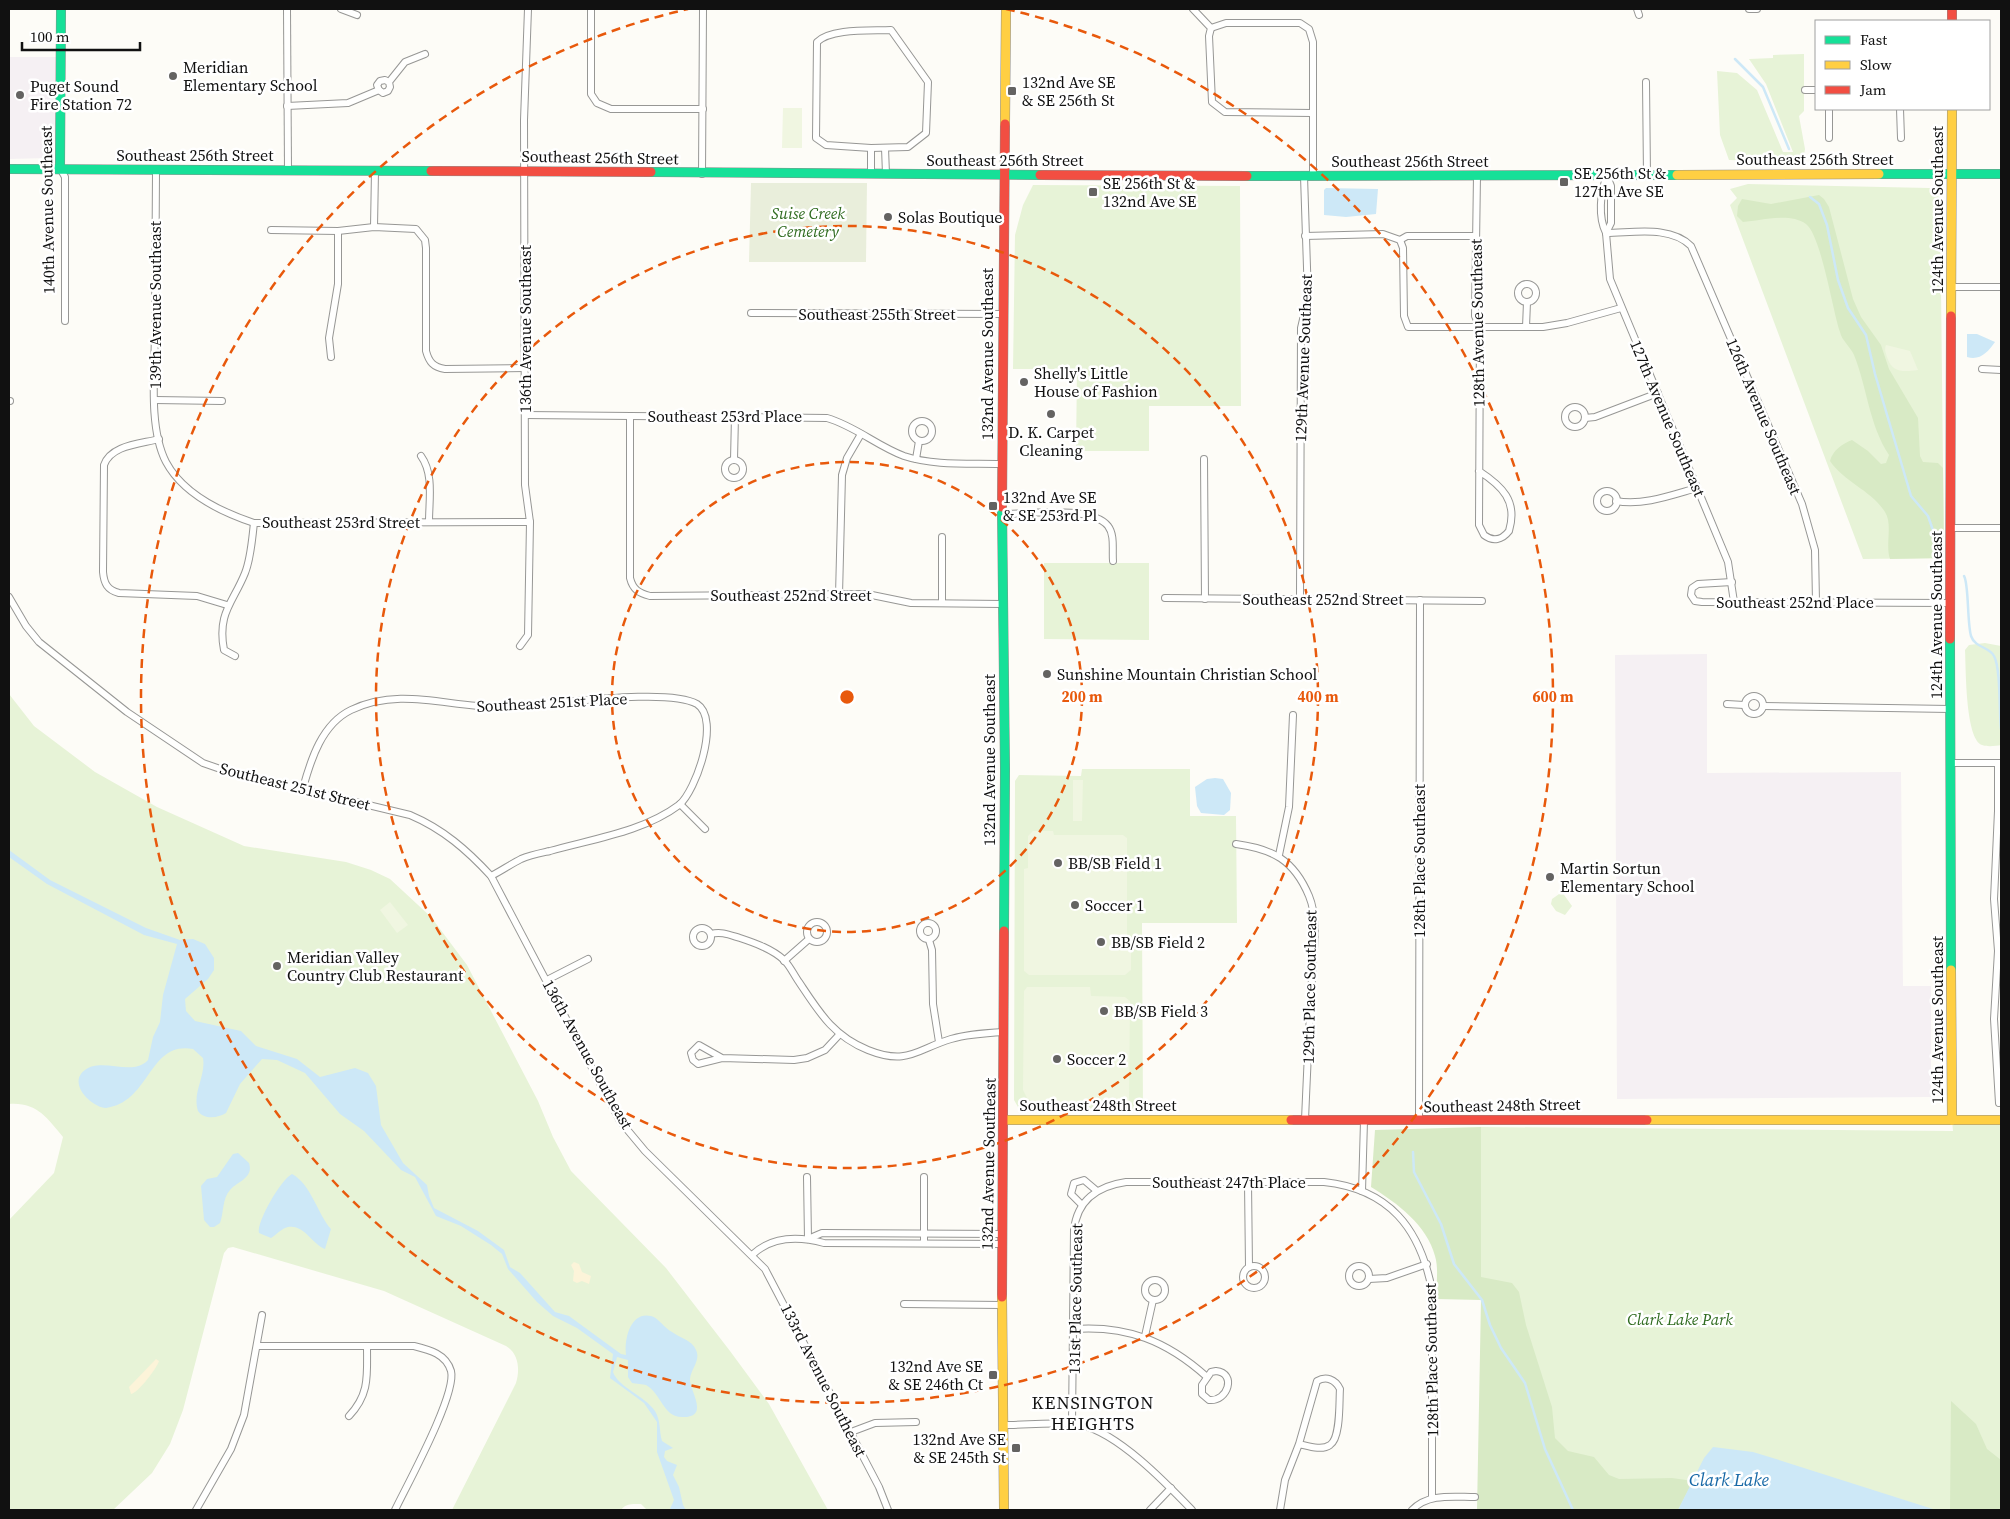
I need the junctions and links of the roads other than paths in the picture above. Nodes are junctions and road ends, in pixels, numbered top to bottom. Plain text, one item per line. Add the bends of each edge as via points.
1 (61, 9) edge
2 (287, 9) edge
3 (341, 9) edge
4 (528, 9) edge
5 (591, 9) edge
6 (703, 9) edge
7 (1006, 9) edge
8 (1194, 9) edge
9 (1749, 9) edge
10 (1757, 9) edge
11 (357, 16) dead end
12 (1212, 28) junction
13 (425, 54) dead end
14 (1646, 82) dead end
15 (1805, 90) dead end
16 (1815, 90) edge
17 (287, 106) junction
18 (703, 109) junction
19 (1829, 110) edge
20 (1900, 110) edge
21 (1952, 110) edge
22 (1312, 113) junction
23 (1829, 138) dead end
24 (1901, 138) dead end
25 (871, 148) junction
26 (885, 148) junction
27 (60, 168) junction
28 (9, 169) edge
29 (156, 171) junction
30 (288, 171) junction
31 (375, 171) junction
32 (524, 172) junction
33 (702, 174) junction
34 (872, 174) junction
35 (886, 174) junction
36 (1951, 174) junction
37 (2001, 174) edge
38 (1003, 175) junction
39 (1476, 175) junction
40 (1308, 176) junction
41 (1607, 176) junction
42 (1647, 176) junction
43 (374, 227) junction
44 (271, 230) dead end
45 (338, 231) junction
46 (1606, 233) junction
47 (1305, 236) junction
48 (1475, 236) junction
49 (1400, 240) junction
50 (1952, 286) junction
51 (2001, 287) edge
52 (1527, 302) dead end
53 (1621, 308) junction
54 (752, 313) dead end
55 (1002, 314) junction
56 (65, 321) dead end
57 (1480, 327) junction
58 (1526, 327) junction
59 (331, 357) dead end
60 (525, 368) junction
61 (1982, 369) dead end
62 (2001, 370) edge
63 (1658, 393) junction
64 (155, 400) junction
65 (222, 401) dead end
66 (525, 415) junction
67 (630, 416) junction
68 (735, 416) junction
69 (1585, 418) dead end
70 (861, 434) junction
71 (159, 439) junction
72 (919, 441) dead end
73 (421, 456) dead end
74 (916, 459) junction
75 (1204, 459) dead end
76 (734, 460) dead end
77 (1001, 464) junction
78 (1479, 471) junction
79 (1697, 488) junction
80 (1616, 502) dead end
81 (1002, 514) junction
82 (429, 522) junction
83 (530, 522) junction
84 (254, 523) junction
85 (1951, 528) junction
86 (2001, 528) edge
87 (942, 537) dead end
88 (1113, 561) dead end
89 (1732, 582) junction
90 (839, 595) junction
91 (9, 597) edge
92 (1165, 598) dead end
93 (1205, 599) junction
94 (1300, 599) junction
95 (1420, 600) junction
96 (1482, 601) dead end
97 (1734, 602) junction
98 (1816, 602) junction
99 (942, 603) junction
100 (1950, 603) junction
101 (1002, 604) junction
102 (227, 605) junction
103 (520, 646) dead end
104 (235, 656) dead end
105 (1727, 704) dead end
106 (1744, 705) junction
107 (1763, 706) junction
108 (1950, 709) junction
109 (1293, 715) dead end
110 (1952, 763) junction
111 (2000, 763) edge
112 (303, 788) junction
113 (680, 804) junction
114 (705, 829) dead end
115 (1236, 844) dead end
116 (1279, 855) junction
117 (491, 876) junction
118 (711, 934) dead end
119 (809, 939) dead end
120 (929, 940) dead end
121 (588, 959) dead end
122 (784, 961) junction
123 (547, 980) junction
124 (1004, 1032) junction
125 (839, 1035) junction
126 (939, 1042) junction
127 (722, 1058) dead end
128 (1998, 1103) dead end
129 (1004, 1120) junction
130 (1305, 1120) junction
131 (1952, 1120) junction
132 (2001, 1120) edge
133 (1364, 1121) junction
134 (1419, 1121) junction
135 (807, 1177) dead end
136 (924, 1177) dead end
137 (1248, 1182) junction
138 (1362, 1190) junction
139 (1097, 1191) junction
140 (1090, 1196) joint
141 (1082, 1205) junction
142 (924, 1234) junction
143 (808, 1239) junction
144 (1002, 1239) junction
145 (924, 1243) junction
146 (752, 1255) junction
147 (1427, 1264) junction
148 (1249, 1268) dead end
149 (1369, 1279) dead end
150 (1153, 1300) dead end
151 (904, 1304) dead end
152 (1002, 1305) junction
153 (262, 1315) dead end
154 (1073, 1329) junction
155 (1145, 1336) junction
156 (258, 1346) junction
157 (367, 1346) junction
158 (1207, 1377) junction
159 (349, 1416) dead end
160 (916, 1422) dead end
161 (1072, 1424) junction
162 (1004, 1425) junction
163 (851, 1432) junction
164 (1299, 1444) junction
165 (1171, 1488) junction
166 (1476, 1497) dead end
167 (1432, 1498) junction
168 (196, 1510) edge
169 (395, 1510) edge
170 (888, 1510) edge
171 (1004, 1510) edge
172 (1150, 1510) edge
173 (1192, 1510) edge
174 (1280, 1510) edge
175 (1412, 1510) edge

1 - 27 main road, 140th Avenue Southeast
2 - 17 street
3 - 11 street
4 - 32 street, 136th Avenue Southeast
5 - 18 street via 590,94 593,99 611,108
6 - 18 street
7 - 38 main road, 132nd Avenue Southeast
8 - 12 street
9 - 10 street
12 - 22 street via 1209,36 1210,96 1214,106 1225,112
12 - 22 street, 129th Avenue Southeast via 1226,23 1300,23 1309,29 1312,42
13 - 17 street via 405,62 389,82 380,81 379,90 348,103
14 - 42 street
15 - 16 street
17 - 30 street
18 - 33 street
19 - 23 street
20 - 24 street
21 - 36 main road, 124th Avenue Southeast
22 - 40 street, 129th Avenue Southeast
25 - 26 street
25 - 26 street via 826,145 816,138 817,42 822,37 891,30 928,82 926,133 908,147
25 - 34 street
26 - 35 street
27 - 28 main road, Southeast 256th Street
27 - 29 main road, Southeast 256th Street
27 - 56 street, 140th Avenue Southeast via 65,177
29 - 30 main road, Southeast 256th Street
29 - 64 street, 139th Avenue Southeast
30 - 31 main road, Southeast 256th Street
31 - 32 main road, Southeast 256th Street
31 - 43 street
32 - 33 main road, Southeast 256th Street
32 - 60 street, 136th Avenue Southeast
33 - 34 main road, Southeast 256th Street
34 - 35 main road, Southeast 256th Street
35 - 38 main road, Southeast 256th Street
36 - 37 main road, Southeast 256th Street
36 - 42 main road, Southeast 256th Street
36 - 50 main road, 124th Avenue Southeast
38 - 40 main road, Southeast 256th Street
38 - 55 main road, 132nd Avenue Southeast
39 - 40 main road, Southeast 256th Street
39 - 41 main road, Southeast 256th Street
39 - 48 street, 128th Avenue Southeast
40 - 47 street, 129th Avenue Southeast
41 - 42 main road, Southeast 256th Street
41 - 46 street, 127th Avenue Southeast via 1611,186 1610,223
43 - 45 street
43 - 60 street via 410,228 421,234 426,248 426,351 430,362 445,369
44 - 45 street
45 - 59 street via 338,284 329,338
46 - 53 street, 127th Avenue Southeast via 1610,279
46 - 98 street, 126th Avenue Southeast via 1655,232 1684,239 1696,255 1802,504 1815,550
47 - 49 street via 1383,234
47 - 94 street, 129th Avenue Southeast via 1308,298 1301,328
48 - 49 street via 1407,236
48 - 57 street, 128th Avenue Southeast via 1475,316
49 - 57 street via 1403,248 1404,316 1408,327
50 - 51 street
50 - 85 main road, 124th Avenue Southeast
52 - 58 street
53 - 58 street via 1567,324
53 - 63 street, 127th Avenue Southeast
54 - 55 street, Southeast 255th Street
55 - 77 main road, 132nd Avenue Southeast
57 - 58 street
57 - 78 street, 128th Avenue Southeast
60 - 66 street, 136th Avenue Southeast
61 - 62 street
63 - 69 street
63 - 79 street, 127th Avenue Southeast
64 - 65 street
64 - 71 street, 139th Avenue Southeast
66 - 67 street, Southeast 253rd Place
66 - 83 street, 136th Avenue Southeast via 525,485
67 - 68 street, Southeast 253rd Place
67 - 90 street, Southeast 252nd Street via 630,578 639,592 650,596
68 - 70 street, Southeast 253rd Place via 828,418 842,422
68 - 76 street
70 - 74 street, Southeast 253rd Place
70 - 90 street via 847,458 842,475
71 - 84 street, Southeast 253rd Street via 165,460 176,477 196,495
71 - 102 street via 114,451 107,456 104,465 103,572 106,584 110,591 119,593 197,596
72 - 74 street
73 - 82 street via 430,479
74 - 77 street, Southeast 253rd Place
75 - 93 street
77 - 81 main road, 132nd Avenue Southeast
78 - 78 street, 128th Avenue Southeast via 1497,482 1509,499 1510,525 1503,538 1487,538 1480,530
79 - 80 street via 1657,499
79 - 89 street, 127th Avenue Southeast via 1728,562
81 - 88 street via 1086,514 1108,527 1112,535
81 - 101 main road, 132nd Avenue Southeast
82 - 83 street, Southeast 253rd Street
82 - 84 street, Southeast 253rd Street
83 - 103 street, 136th Avenue Southeast via 528,635
84 - 102 street via 245,572
85 - 86 street
85 - 100 main road, 124th Avenue Southeast
87 - 99 street
89 - 97 street, 127th Avenue Southeast
89 - 97 street, Southeast 252nd Place via 1698,584 1692,588 1691,595 1695,601
90 - 99 street, Southeast 252nd Street via 878,594 911,603
91 - 112 street, Southeast 251st Street via 39,642 127,712 203,763
92 - 93 street, Southeast 252nd Street
93 - 94 street, Southeast 252nd Street
94 - 95 street, Southeast 252nd Street
95 - 96 street, Southeast 252nd Street
95 - 134 street, 128th Place Southeast
97 - 98 street, Southeast 252nd Place
98 - 100 street, Southeast 252nd Place
99 - 101 street, Southeast 252nd Street
100 - 108 main road, 124th Avenue Southeast
101 - 124 main road, 132nd Avenue Southeast
102 - 104 street via 223,646 226,653
105 - 106 street
106 - 107 street via 1753,713
106 - 107 street via 1754,697 1763,702
107 - 108 street
108 - 110 main road, 124th Avenue Southeast
109 - 116 street via 1289,807
110 - 111 street
110 - 131 main road, 124th Avenue Southeast
111 - 128 street via 1994,899 1998,951 1994,1018
112 - 113 street, Southeast 251st Place via 320,741 334,723 349,711 386,698 410,697 473,707 629,697 676,698 700,706 706,725 703,761
112 - 117 street, Southeast 251st Street via 410,815 431,824 462,847
113 - 114 street
113 - 117 street via 625,830 522,858
115 - 116 street via 1258,847
116 - 130 street, 129th Place Southeast via 1302,882 1312,906 1314,943
117 - 123 street, 136th Avenue Southeast
118 - 122 street via 718,932 761,945
119 - 122 street
120 - 126 street
121 - 123 street
122 - 125 street
123 - 146 street, 136th Avenue Southeast via 620,1121 645,1151
124 - 126 street via 967,1034
124 - 129 main road, 132nd Avenue Southeast
125 - 126 street via 888,1056 917,1054
125 - 127 street via 825,1050 808,1058
129 - 130 main road, Southeast 248th Street
129 - 144 main road, 132nd Avenue Southeast
130 - 133 main road, Southeast 248th Street
131 - 132 main road, Southeast 248th Street
131 - 134 main road, Southeast 248th Street
133 - 134 main road, Southeast 248th Street
133 - 138 street
135 - 143 street
136 - 142 street
137 - 138 street, Southeast 247th Place via 1324,1182
137 - 139 street, Southeast 247th Place via 1126,1182
137 - 148 street
138 - 147 street, 128th Place Southeast via 1398,1215 1413,1233
139 - 140 street, Southeast 247th Place
139 - 141 street, 131st Place Southeast via 1084,1180 1074,1184 1071,1194
140 - 141 street, 131st Place Southeast
141 - 154 street, 131st Place Southeast via 1074,1230
142 - 143 street via 822,1233
142 - 144 street
142 - 145 street
143 - 145 street via 824,1243
143 - 146 street via 771,1242
144 - 145 street
144 - 152 main road, 132nd Avenue Southeast
146 - 163 street, 133rd Avenue Southeast via 779,1292
147 - 149 street via 1388,1278
147 - 167 street, 128th Place Southeast via 1432,1290
150 - 155 street
151 - 152 street
152 - 162 main road, 132nd Avenue Southeast
153 - 156 street
154 - 155 street via 1094,1327
154 - 161 street, 131st Place Southeast
155 - 158 street via 1177,1354
156 - 157 street
156 - 168 street via 244,1415 231,1449
157 - 159 street via 364,1395
157 - 169 street via 414,1346 438,1354 446,1361 452,1377 446,1400
158 - 158 street via 1201,1389 1205,1398 1214,1400 1224,1394 1229,1382 1225,1374 1216,1371
160 - 163 street via 874,1423
161 - 162 street
161 - 165 street via 1110,1439
162 - 171 main road, 132nd Avenue Southeast
163 - 170 street, 133rd Avenue Southeast
164 - 164 street via 1331,1445 1335,1437 1340,1388 1332,1380 1317,1382
164 - 174 street via 1286,1480
165 - 172 street
165 - 173 street
166 - 167 street
167 - 175 street

